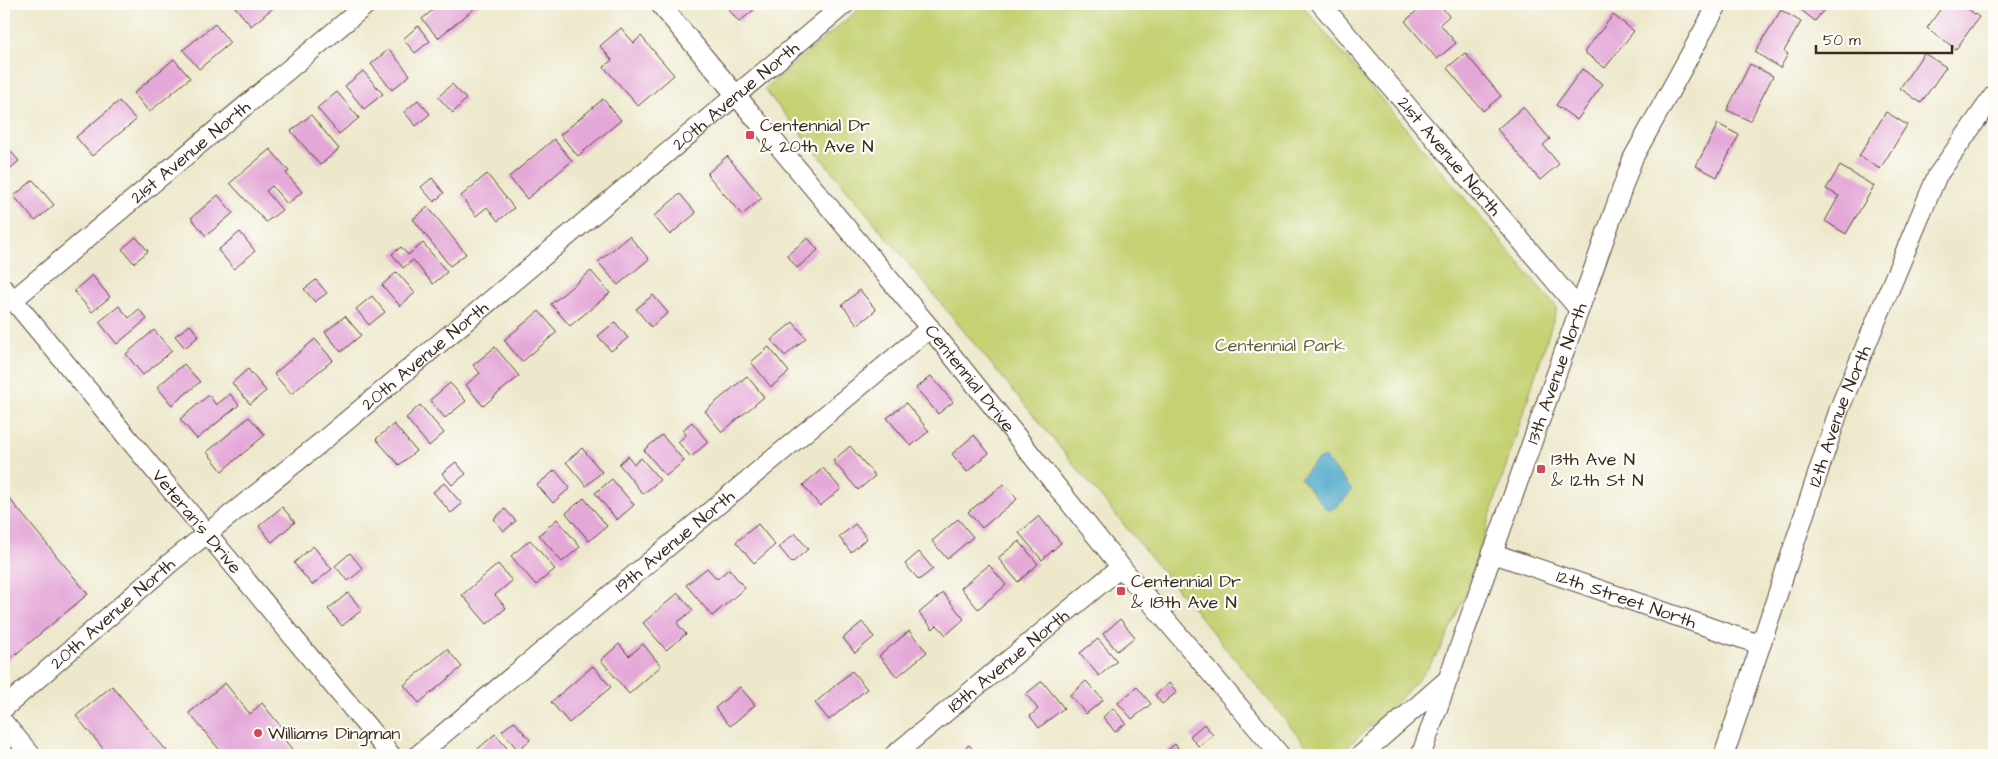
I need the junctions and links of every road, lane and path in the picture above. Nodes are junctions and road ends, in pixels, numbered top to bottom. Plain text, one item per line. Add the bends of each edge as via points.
1 (366, 4) edge
2 (660, 4) edge
3 (845, 4) edge
4 (1320, 4) edge
5 (1718, 4) edge
6 (1994, 95) edge
7 (736, 96) junction
8 (9, 295) edge
9 (1578, 308) junction
10 (930, 328) junction
11 (207, 532) junction
12 (1492, 553) junction
13 (1121, 567) junction
14 (1761, 645) junction
15 (1447, 680) junction
16 (4, 708) edge
17 (4, 723) edge
18 (31, 755) edge
19 (391, 755) edge
20 (418, 755) edge
21 (894, 755) edge
22 (1280, 755) edge
23 (1361, 755) edge
24 (1421, 755) edge
25 (1724, 755) edge

1 - 8 street, 21st Avenue North
2 - 7 street, Centennial Drive
3 - 7 street, 20th Avenue North
4 - 9 street, 21st Avenue North
5 - 9 street, 13th Avenue North via 1632,158
6 - 14 street, 12th Avenue North via 1937,176 1840,407
7 - 10 street, Centennial Drive
7 - 11 street, 20th Avenue North via 327,438
8 - 11 street, Veteran's Drive
9 - 12 street, 13th Avenue North
10 - 13 street, Centennial Drive
10 - 20 street, 19th Avenue North
11 - 16 street, 20th Avenue North
11 - 19 street, Veteran's Drive
12 - 14 street, 12th Street North
12 - 15 street, 13th Avenue North
13 - 21 street, 18th Avenue North
13 - 22 street, Centennial Drive
14 - 25 street, 12th Avenue North
15 - 23 street
15 - 24 street, 13th Avenue North
17 - 18 street

